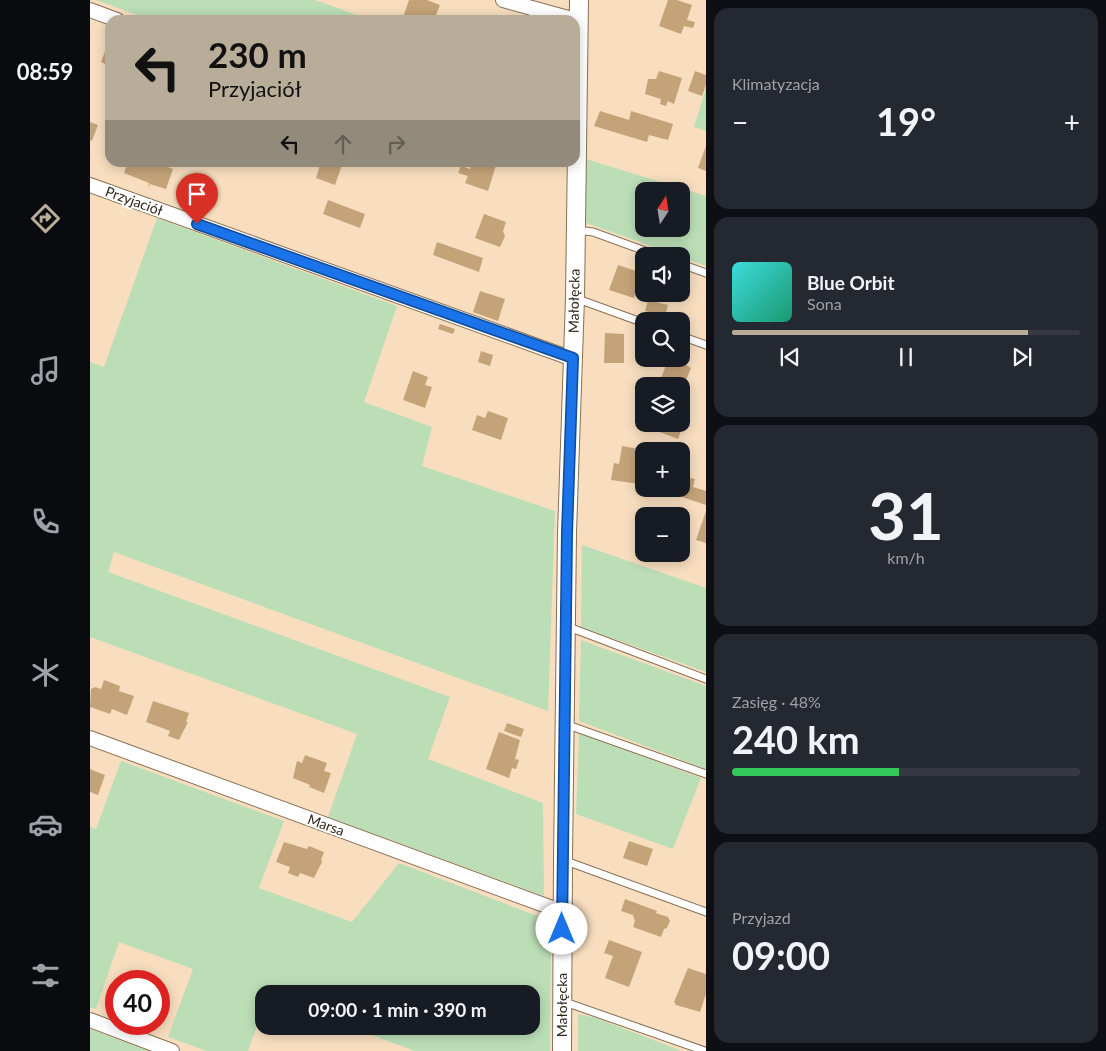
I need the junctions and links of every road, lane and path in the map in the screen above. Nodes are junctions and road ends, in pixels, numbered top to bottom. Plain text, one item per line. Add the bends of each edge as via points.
1 (503, 0) edge
2 (579, 0) edge
3 (90, 10) edge
4 (557, 15) edge
5 (579, 15) edge
6 (105, 16) edge
7 (576, 167) edge
8 (90, 185) edge
9 (575, 230) junction
10 (635, 247) edge
11 (690, 267) edge
12 (706, 273) edge
13 (575, 298) junction
14 (635, 320) edge
15 (690, 339) edge
16 (706, 345) edge
17 (573, 358) junction
18 (566, 626) junction
19 (706, 680) edge
20 (565, 724) junction
21 (90, 738) edge
22 (706, 774) edge
23 (562, 860) junction
24 (563, 912) junction
25 (706, 912) edge
26 (562, 1001) junction
27 (90, 1020) edge
28 (172, 1051) edge
29 (562, 1051) edge
30 (705, 1051) edge

1 - 4 street
2 - 5 street, Małołęcka
3 - 6 street
7 - 9 street, Małołęcka
8 - 17 street, Przyjaciół
9 - 10 lane via 593,232
9 - 13 street, Małołęcka
11 - 12 lane
13 - 14 lane
13 - 17 street, Małołęcka
15 - 16 lane
17 - 18 street, Małołęcka
18 - 19 lane
18 - 20 street, Małołęcka
20 - 22 lane
20 - 23 street, Małołęcka
21 - 24 street, Marsa
23 - 24 street, Małołęcka
23 - 25 lane
24 - 26 street, Małołęcka
26 - 29 street, Małołęcka
26 - 30 lane
27 - 28 street

